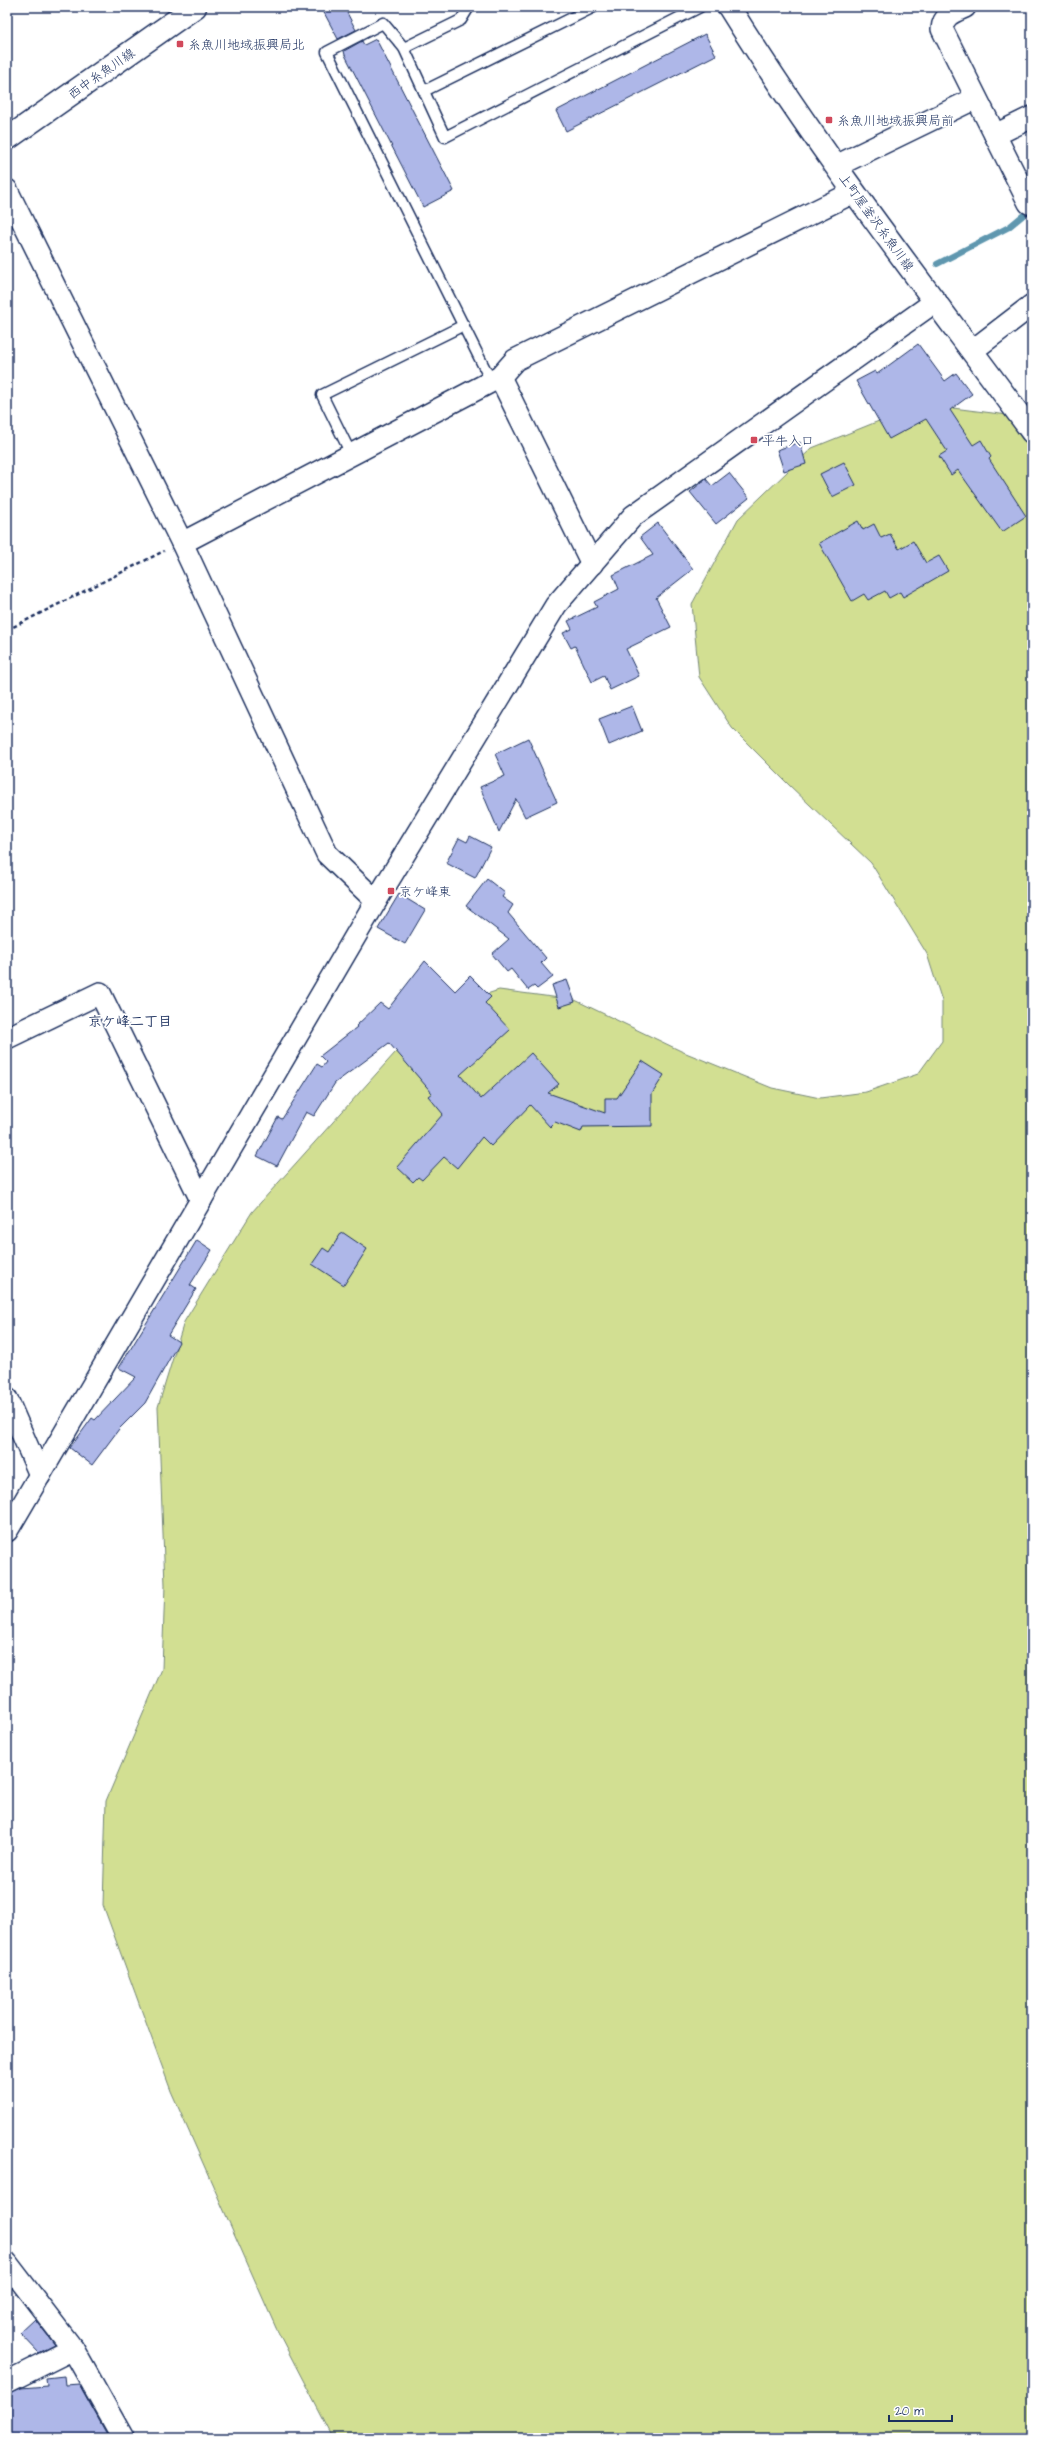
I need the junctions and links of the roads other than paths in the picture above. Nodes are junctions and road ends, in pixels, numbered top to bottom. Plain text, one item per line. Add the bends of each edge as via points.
1 (195, 7) edge
2 (469, 7) edge
3 (594, 7) edge
4 (700, 7) edge
5 (729, 7) edge
6 (965, 7) edge
7 (404, 48) junction
8 (424, 91) junction
9 (976, 98) junction
10 (1032, 117) edge
11 (995, 135) junction
12 (7, 139) edge
13 (836, 166) junction
14 (7, 190) edge
15 (854, 192) junction
16 (1028, 203) dead end
17 (936, 301) junction
18 (1032, 305) edge
19 (464, 326) junction
20 (972, 351) junction
21 (495, 379) junction
22 (1032, 432) edge
23 (351, 454) junction
24 (182, 543) junction
25 (592, 564) junction
26 (376, 901) junction
27 (7, 1038) edge
28 (201, 1200) junction
29 (7, 1399) edge
30 (40, 1475) junction
31 (7, 1531) edge
32 (7, 2263) edge
33 (73, 2349) junction
34 (7, 2382) edge
35 (123, 2438) edge

1 - 12 main road, 西中糸魚川線
2 - 7 lane via 461,20
3 - 8 lane
4 - 8 lane via 445,137
5 - 13 main road, 上町屋釜沢糸魚川線 via 772,75
6 - 9 street via 948,15 942,22 942,29
7 - 8 lane
7 - 19 lane via 383,23 327,52
9 - 11 street
9 - 13 street
10 - 11 street
11 - 16 street
13 - 15 main road, 上町屋釜沢糸魚川線
14 - 24 street
15 - 17 main road, 上町屋釜沢糸魚川線
15 - 21 street via 515,360
17 - 20 main road, 上町屋釜沢糸魚川線
17 - 25 street via 634,516
18 - 20 street
19 - 21 lane
19 - 23 lane via 322,395
20 - 22 main road, 上町屋釜沢糸魚川線
21 - 23 street
21 - 25 street
23 - 24 street
24 - 26 street via 327,854
25 - 26 street via 556,604
26 - 28 street
27 - 28 street via 100,993
28 - 30 street
29 - 30 street
30 - 31 street
32 - 33 street
33 - 34 street
33 - 35 street

